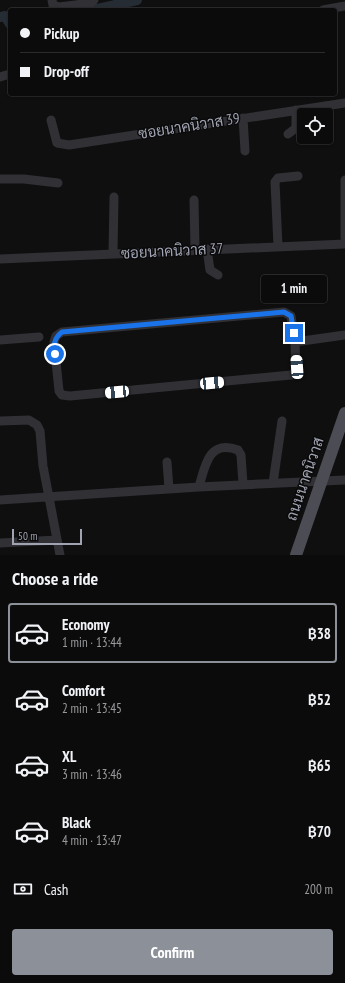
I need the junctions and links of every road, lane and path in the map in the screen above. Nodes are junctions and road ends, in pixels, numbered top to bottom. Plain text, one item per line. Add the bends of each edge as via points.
1 (52, 0) edge
2 (94, 0) edge
3 (345, 6) edge
4 (334, 8) edge
5 (345, 102) edge
6 (296, 110) junction
7 (243, 118) junction
8 (51, 120) dead end
9 (288, 134) dead end
10 (245, 151) dead end
11 (298, 176) dead end
12 (0, 179) edge
13 (345, 180) edge
14 (58, 183) dead end
15 (114, 197) dead end
16 (194, 200) dead end
17 (345, 238) edge
18 (345, 244) edge
19 (278, 246) junction
20 (195, 249) junction
21 (207, 249) junction
22 (113, 253) junction
23 (0, 259) edge
24 (218, 275) dead end
25 (345, 335) edge
26 (39, 337) dead end
27 (0, 340) edge
28 (295, 342) junction
29 (345, 413) edge
30 (0, 421) edge
31 (282, 421) dead end
32 (343, 425) edge
33 (167, 462) dead end
34 (345, 480) edge
35 (322, 481) junction
36 (273, 482) junction
37 (243, 484) junction
38 (199, 487) junction
39 (169, 489) junction
40 (49, 496) junction
41 (0, 500) edge
42 (57, 540) junction
43 (0, 543) edge
44 (60, 555) edge
45 (296, 555) edge

1 - 2 street via 53,5 59,7
3 - 4 street
5 - 6 street, ซอยนาคนิวาส 39
6 - 7 street, ซอยนาคนิวาส 39
6 - 9 street via 296,128
7 - 8 street, ซอยนาคนิวาส 39 via 60,145 55,140
7 - 10 street
11 - 19 street via 278,178 275,182
12 - 14 street
13 - 17 street
15 - 22 street
16 - 20 street
18 - 19 street, ซอยนาคนิวาส 37
19 - 21 street, ซอยนาคนิวาส 37
20 - 21 street, ซอยนาคนิวาส 37
20 - 22 street, ซอยนาคนิวาส 37
21 - 24 street via 210,270
22 - 23 street, ซอยนาคนิวาส 37
25 - 28 street
26 - 27 street
28 - 28 street via 296,371 291,375 70,396 62,395 58,391 54,342 56,336 62,332 284,312 291,316
29 - 32 main road, ถนนนาคนิวาส
30 - 40 street via 29,420 37,425
31 - 36 street
32 - 35 main road, ถนนนาคนิวาส
33 - 39 street
34 - 35 street
35 - 36 street
35 - 45 main road, ถนนนาคนิวาส
36 - 37 street
37 - 38 street
37 - 38 street via 241,455 238,450 229,446 218,448 210,454
38 - 39 street
39 - 40 street
40 - 41 street
40 - 42 street
42 - 43 street
42 - 44 street

